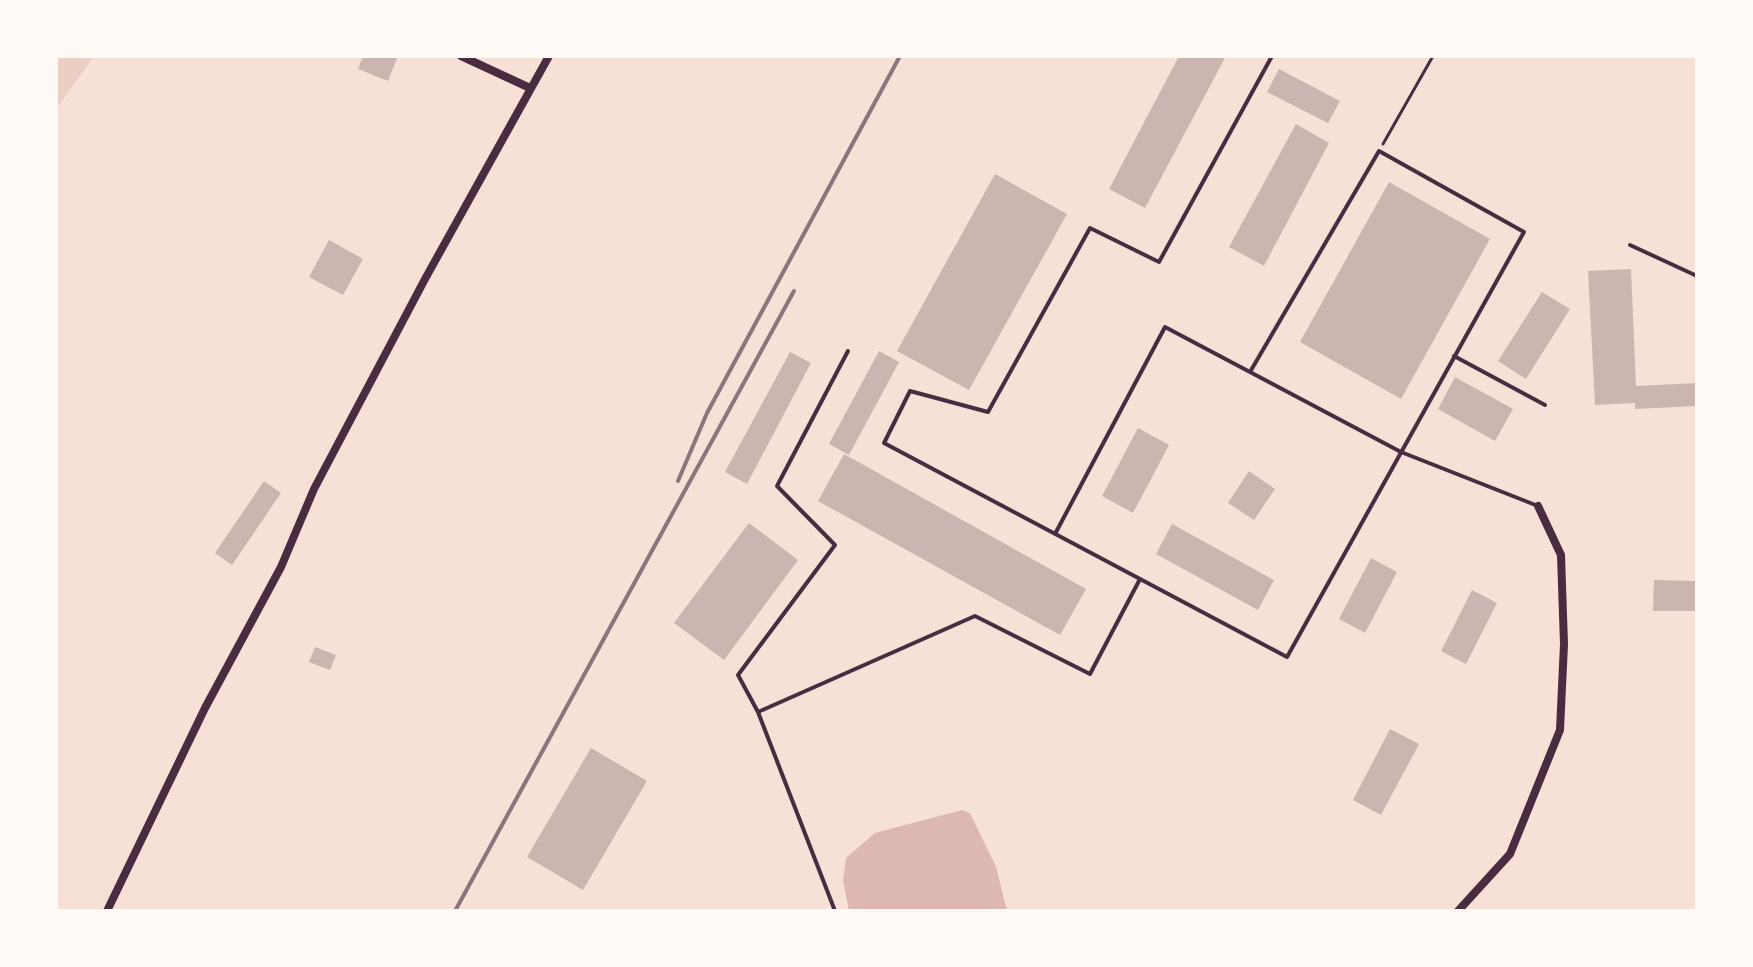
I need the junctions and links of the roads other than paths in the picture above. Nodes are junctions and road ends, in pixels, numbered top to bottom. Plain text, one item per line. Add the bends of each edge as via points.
1 (461, 56) edge
2 (549, 56) edge
3 (1272, 56) edge
4 (530, 88) junction
5 (1630, 245) dead end
6 (1697, 276) edge
7 (848, 351) dead end
8 (1454, 356) junction
9 (1250, 372) junction
10 (1545, 405) dead end
11 (1401, 452) junction
12 (1538, 506) joint
13 (1055, 534) junction
14 (1140, 579) junction
15 (758, 712) junction
16 (107, 911) edge
17 (835, 911) edge
18 (1458, 911) edge

1 - 4 street
2 - 4 street
3 - 13 lane via 1159,262 1090,228 988,412 910,391 884,443
4 - 16 street via 314,489 281,567 205,708
5 - 6 lane
7 - 15 lane via 777,486 835,545 738,675
8 - 9 lane via 1524,232 1379,151
8 - 10 lane
8 - 11 lane
9 - 11 lane
9 - 13 lane via 1165,327
11 - 12 lane
11 - 14 lane via 1287,657
12 - 18 street via 1561,555 1560,730 1510,854
13 - 14 lane
14 - 15 lane via 1090,674 975,616
15 - 17 lane

